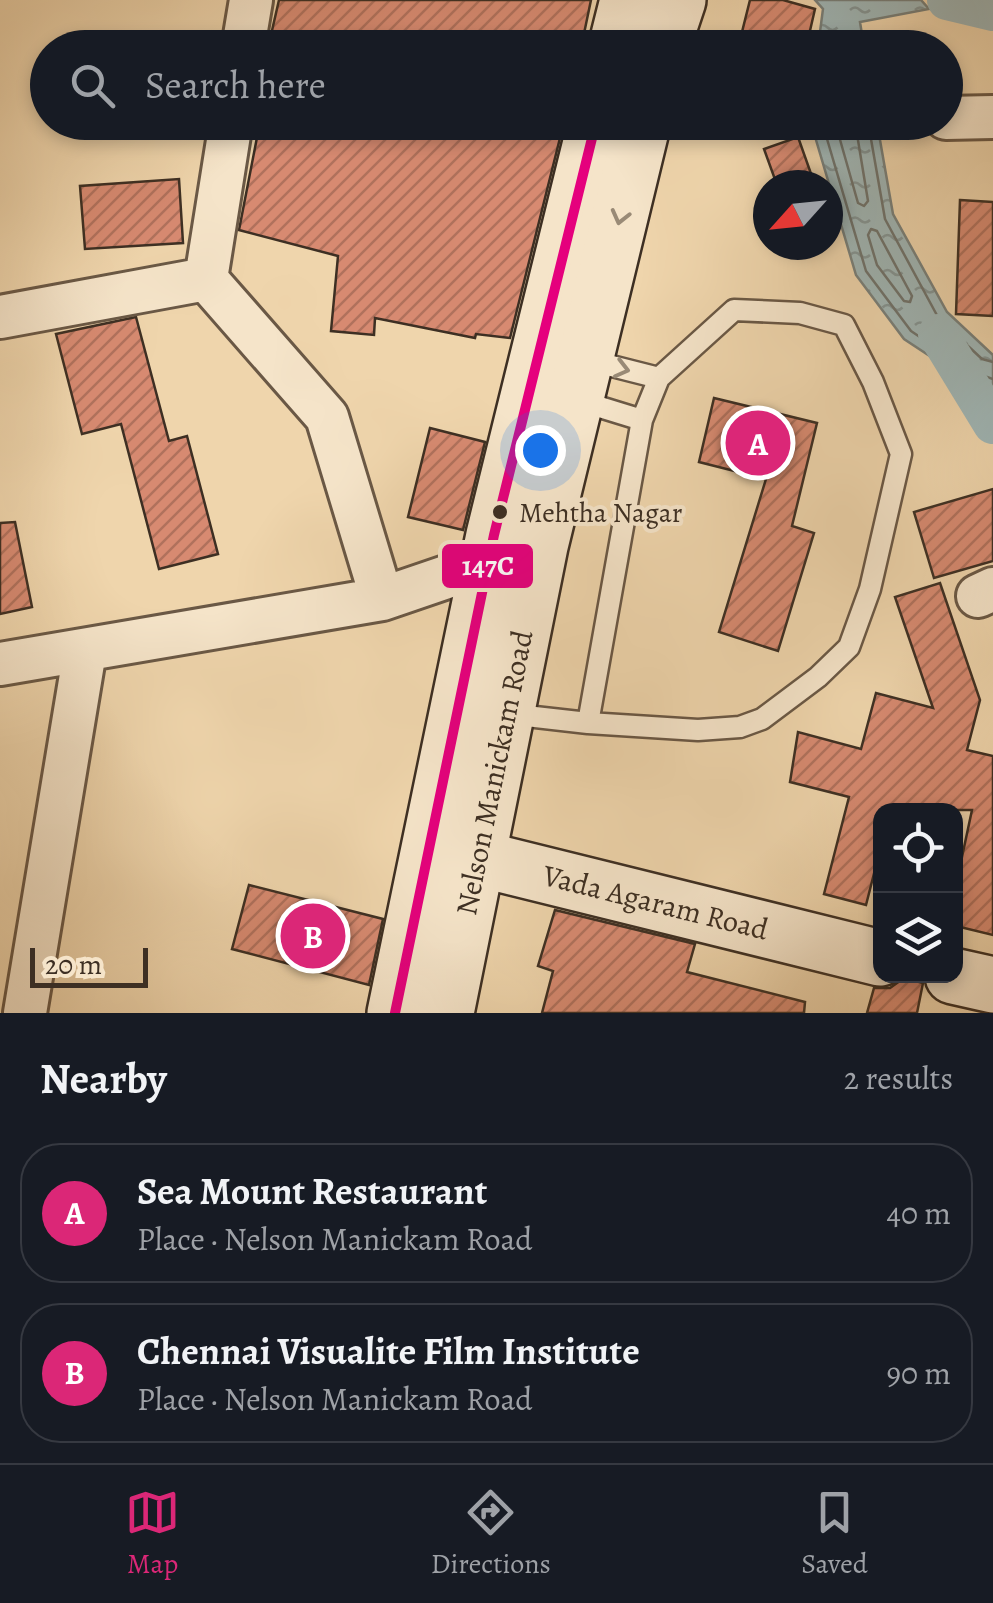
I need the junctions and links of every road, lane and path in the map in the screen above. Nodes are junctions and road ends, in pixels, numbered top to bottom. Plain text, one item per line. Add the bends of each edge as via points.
1 (251, 0) edge
2 (628, 0) edge
3 (678, 0) edge
4 (246, 30) edge
5 (620, 30) edge
6 (668, 30) edge
7 (993, 117) edge
8 (963, 118) edge
9 (228, 140) edge
10 (592, 140) edge
11 (639, 140) edge
12 (206, 279) junction
13 (0, 317) edge
14 (659, 378) junction
15 (580, 380) junction
16 (642, 420) junction
17 (540, 546) junction
18 (488, 563) junction
19 (382, 600) junction
20 (86, 651) junction
21 (0, 664) edge
22 (506, 714) junction
23 (588, 723) junction
24 (454, 852) junction
25 (873, 956) edge
26 (963, 978) edge
27 (993, 986) edge
28 (26, 1013) edge
29 (394, 1013) edge
30 (446, 1013) edge

1 - 4 street
2 - 5 main road
3 - 6 main road
7 - 8 street
9 - 12 street
10 - 18 main road, Nelson Manickam Road
11 -> 15 main road, Nelson Manickam Road
12 - 13 street
12 - 19 street via 327,417
15 -> 14 lane
14 - 16 lane
14 - 23 lane via 734,310 800,313 844,326 901,454 870,589 848,647 818,676 762,720 740,727
15 - 16 lane
15 - 17 main road, Nelson Manickam Road
16 - 23 lane
17 - 18 street
17 - 22 main road, Nelson Manickam Road
18 - 19 street
18 - 24 main road, Nelson Manickam Road
19 - 20 street
20 - 21 street
20 - 28 street
22 - 23 lane
22 - 24 main road, Nelson Manickam Road
24 - 25 main road, Vada Agaram Road
24 - 29 main road, Nelson Manickam Road
24 - 30 main road, Nelson Manickam Road
26 - 27 main road

